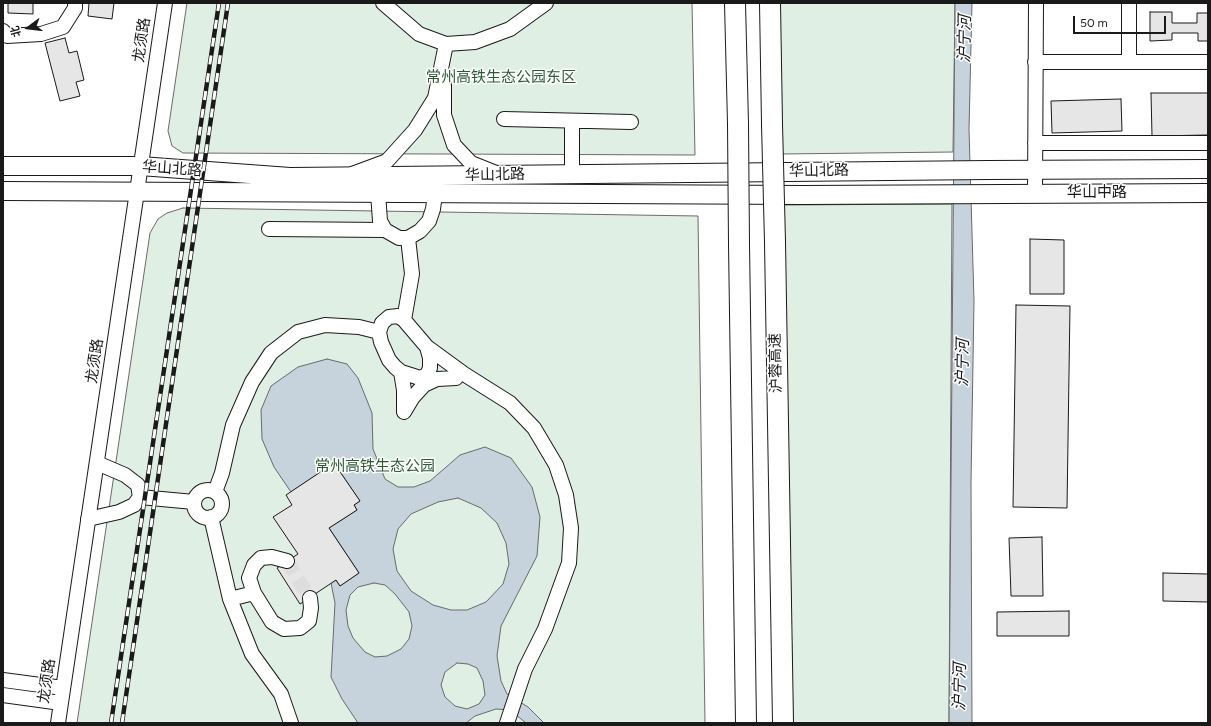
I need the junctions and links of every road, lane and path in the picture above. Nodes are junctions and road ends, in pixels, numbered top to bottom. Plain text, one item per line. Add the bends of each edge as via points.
1 (75, 3) edge
2 (165, 3) edge
3 (383, 3) edge
4 (546, 3) edge
5 (735, 3) edge
6 (770, 3) edge
7 (1036, 3) edge
8 (1129, 3) edge
9 (3, 31) edge
10 (446, 44) junction
11 (1035, 62) junction
12 (1129, 62) junction
13 (1208, 62) edge
14 (504, 119) dead end
15 (572, 120) junction
16 (631, 122) dead end
17 (1208, 143) edge
18 (1035, 144) junction
19 (3, 166) edge
20 (140, 166) junction
21 (1208, 169) edge
22 (988, 170) joint
23 (1035, 170) junction
24 (572, 174) junction
25 (500, 175) junction
26 (344, 176) junction
27 (3, 191) edge
28 (137, 192) junction
29 (378, 193) junction
30 (986, 193) joint
31 (1035, 193) junction
32 (1208, 193) edge
33 (435, 194) junction
34 (269, 229) dead end
35 (385, 230) junction
36 (408, 238) junction
37 (404, 320) junction
38 (379, 332) junction
39 (427, 347) junction
40 (401, 372) junction
41 (426, 377) junction
42 (476, 382) junction
43 (97, 463) junction
44 (215, 492) junction
45 (140, 497) junction
46 (194, 502) junction
47 (211, 517) junction
48 (88, 519) junction
49 (287, 561) dead end
50 (254, 593) junction
51 (310, 598) tunnel mouth
52 (230, 599) junction
53 (3, 680) edge
54 (64, 688) junction
55 (3, 695) edge
56 (61, 703) junction
57 (58, 723) edge
58 (291, 723) edge
59 (507, 723) edge
60 (746, 723) edge
61 (783, 723) edge

1 - 9 street via 64,27 41,34 7,36
2 - 20 street, 龙须路
3 - 10 street via 419,34
4 - 10 street via 510,29 475,42
5 - 60 highway, bridge
6 - 61 highway, 沪蓉高速, bridge
7 - 11 street
8 - 12 street
10 - 25 street via 444,115 454,145 471,163
10 - 26 street via 435,98 415,130 387,161
11 - 12 street
11 - 18 street
12 - 13 street
14 - 15 street
15 - 16 street
15 - 24 street
17 - 18 street
18 - 23 street
19 - 20 main road, 华山北路
20 - 26 main road, 华山北路 via 290,177
20 - 28 street, 龙须路
21 - 23 main road, 华山中路
22 - 23 main road, 华山中路
22 - 24 main road, 华山北路
23 - 31 street
24 - 25 main road, 华山北路
25 - 26 main road, 华山北路
27 - 28 main road, 华山北路
28 - 29 main road, 华山北路
28 - 43 street, 龙须路
29 - 33 main road, 华山北路
29 - 35 street via 380,221
30 - 31 main road, 华山中路
30 - 33 main road, 华山北路
31 - 32 main road, 华山中路
33 - 36 street via 429,221 420,231
34 - 35 street
35 - 36 street via 399,238
36 - 37 street via 412,274
37 - 38 street via 398,316 389,317 382,323
37 - 39 street
38 - 40 street via 385,352
38 - 44 street via 359,327 325,325 298,332 271,353 252,382 233,425
39 - 41 street via 430,358
39 - 42 street
40 - 41 street
40 - 41 street via 404,412
41 - 42 street
42 - 59 street via 510,403 534,428 556,465 566,496 571,528 569,563 561,589 545,629 524,669
43 - 45 street via 124,475 138,485
43 - 48 street, 龙须路
44 - 46 street via 202,491 195,497
44 - 47 street via 222,504 218,512
45 - 46 street
45 - 48 street via 134,505 119,512
46 - 47 street via 198,514 202,517
47 - 52 street
48 - 54 street, 龙须路
49 - 50 street via 272,557 261,558 254,565 249,578
50 - 51 street via 272,622 284,629 300,628 309,621
50 - 52 street
52 - 58 street via 252,654 281,694
53 - 54 street
54 - 56 street, 龙须路
55 - 56 street
56 - 57 street, 龙须路

